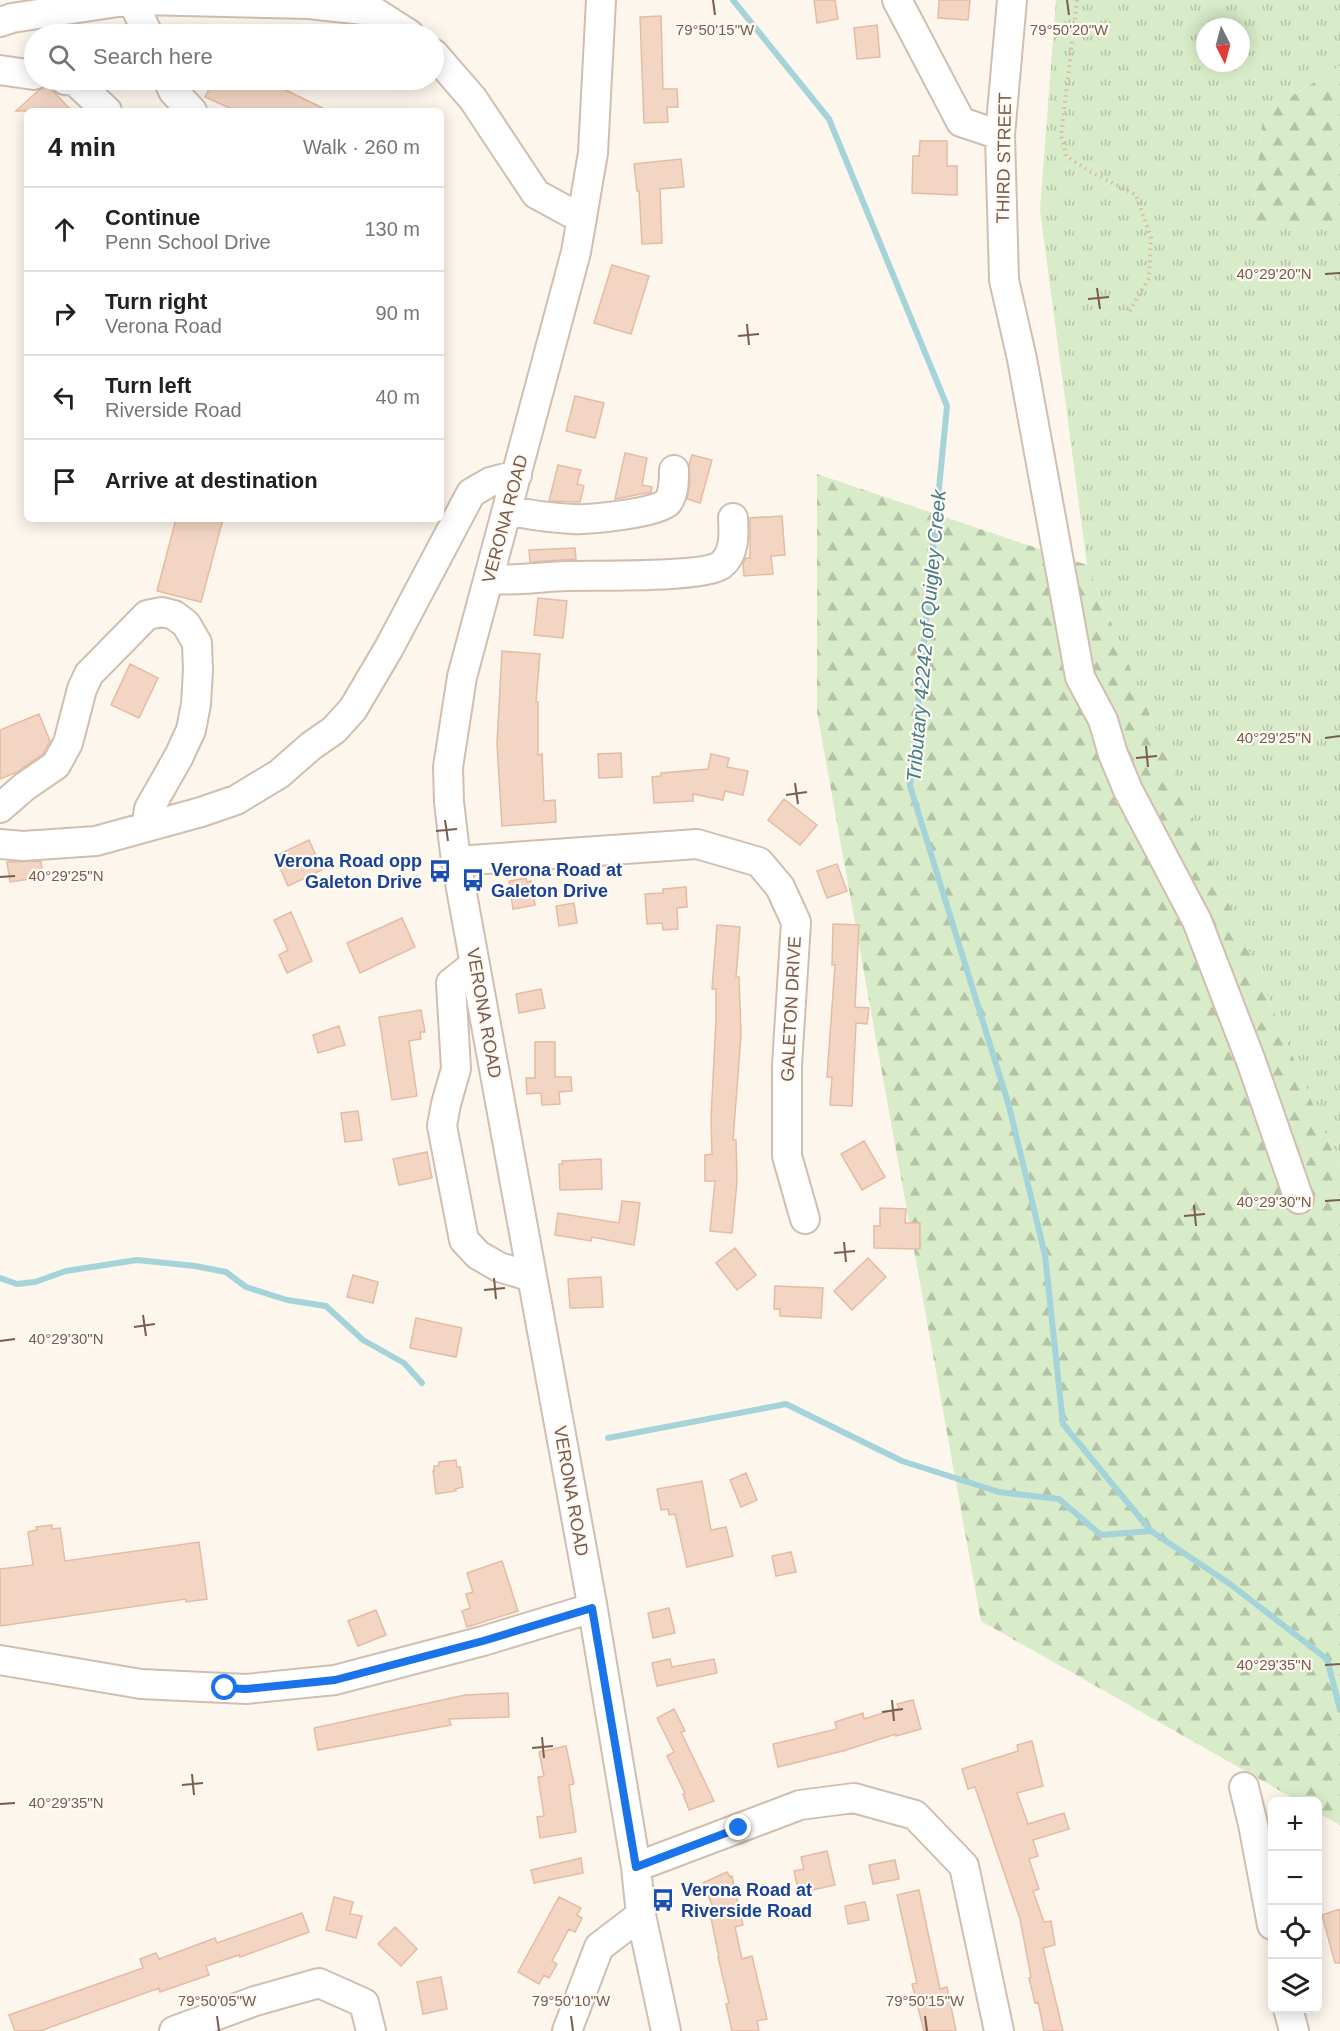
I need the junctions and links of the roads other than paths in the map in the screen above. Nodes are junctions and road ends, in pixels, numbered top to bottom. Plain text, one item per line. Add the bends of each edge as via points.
1 (132, 0) edge
2 (142, 0) edge
3 (601, 0) edge
4 (897, 0) edge
5 (1012, 0) edge
6 (0, 22) edge
7 (143, 24) edge
8 (393, 24) edge
9 (444, 66) edge
10 (0, 70) edge
11 (24, 74) edge
12 (85, 90) edge
13 (173, 90) edge
14 (104, 108) edge
15 (189, 108) edge
16 (1000, 135) junction
17 (582, 219) junction
18 (674, 470) dead end
19 (517, 475) junction
20 (507, 510) junction
21 (733, 518) dead end
22 (489, 579) junction
23 (0, 808) edge
24 (146, 827) junction
25 (0, 844) edge
26 (456, 861) junction
27 (475, 963) junction
28 (1299, 1199) dead end
29 (805, 1219) dead end
30 (532, 1277) junction
31 (592, 1608) junction
32 (0, 1660) edge
33 (1244, 1787) dead end
34 (636, 1867) junction
35 (1268, 1905) edge
36 (641, 1915) junction
37 (1289, 2013) edge
38 (174, 2031) edge
39 (371, 2031) edge
40 (567, 2031) edge
41 (666, 2031) edge
42 (999, 2031) edge
43 (1294, 2031) edge

1 - 6 street
1 - 7 street
2 - 8 street via 309,4 373,11
3 - 17 street, VERONA ROAD via 593,153
4 - 16 street via 961,122
5 - 16 street, THIRD STREET
9 - 17 street via 473,99 536,194
10 - 11 street
12 - 14 street
13 - 15 street
16 - 28 street, THIRD STREET via 1004,280 1031,403 1080,677 1102,720 1128,790 1197,921
17 - 19 street, VERONA ROAD
18 - 20 street via 668,501 662,507 643,512 575,520
19 - 20 street, VERONA ROAD
19 - 24 street via 490,482 471,493 389,648 353,709 334,730 279,774 236,800
20 - 22 street, VERONA ROAD
21 - 22 street via 734,539 728,557 713,569 515,581
22 - 26 street, VERONA ROAD via 462,677 448,767
23 - 24 street via 56,765 68,743 89,674 147,615 162,612 186,624 197,643 196,704 191,730 149,809
24 - 25 street via 96,841
26 - 27 street, VERONA ROAD
26 - 29 street, GALETON DRIVE via 697,844 759,862 780,887 796,922 787,1065 787,1156
27 - 30 street, VERONA ROAD
27 - 30 street via 452,983 456,1069 442,1126 464,1240 478,1255 499,1267
30 - 31 street, VERONA ROAD
31 - 32 street via 335,1680 246,1689 141,1684
31 - 34 street, VERONA ROAD
33 - 35 street
34 - 36 street, VERONA ROAD
34 - 42 street via 800,1806 854,1798 915,1815 964,1866
36 - 40 street via 599,1947
36 - 41 street, VERONA ROAD
37 - 43 street
38 - 39 street via 255,2001 319,1983 364,2003

